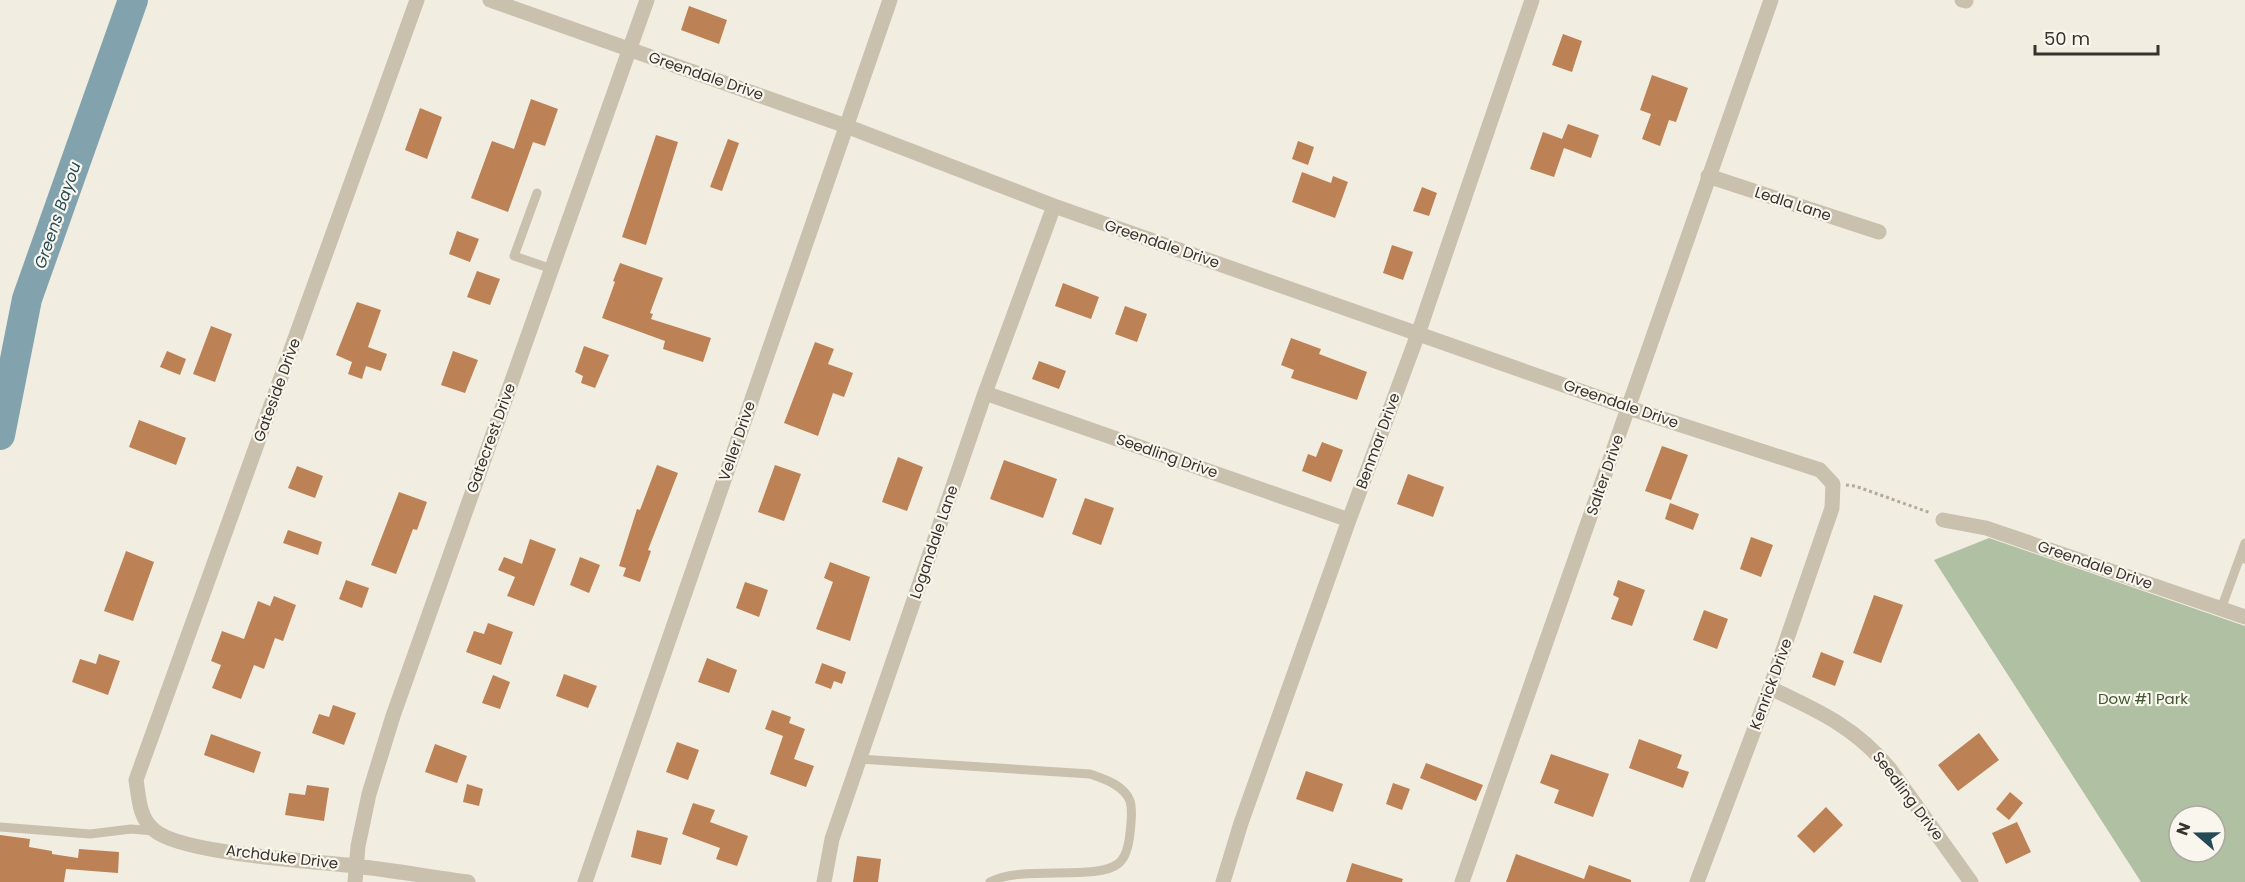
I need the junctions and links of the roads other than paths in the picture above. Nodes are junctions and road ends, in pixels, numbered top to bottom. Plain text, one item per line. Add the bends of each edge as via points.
1 (417, 0) edge
2 (490, 0) edge
3 (647, 0) edge
4 (890, 0) edge
5 (1532, 0) edge
6 (1771, 0) edge
7 (630, 49) junction
8 (846, 126) junction
9 (1708, 176) junction
10 (537, 193) dead end
11 (1054, 206) junction
12 (1879, 232) dead end
13 (552, 269) junction
14 (1418, 334) junction
15 (985, 393) junction
16 (1629, 408) junction
17 (1833, 484) joint
18 (1349, 520) junction
19 (1943, 520) road end
20 (2245, 543) edge
21 (2243, 558) edge
22 (2222, 609) junction
23 (2245, 617) edge
24 (1770, 688) junction
25 (859, 759) junction
26 (0, 827) edge
27 (154, 831) junction
28 (357, 866) junction
29 (355, 882) edge
30 (468, 882) edge
31 (585, 882) edge
32 (824, 882) edge
33 (990, 882) edge
34 (1223, 882) edge
35 (1462, 882) edge
36 (1697, 882) edge
37 (1971, 882) edge

1 - 27 street, Gateside Drive via 136,780 141,813
2 - 7 street, Greendale Drive
3 - 7 street, Gatecrest Drive
4 - 8 street, Veller Drive
5 - 14 street, Benmar Drive
6 - 9 street, Salter Drive
7 - 8 street, Greendale Drive
7 - 13 street, Gatecrest Drive
8 - 11 street, Greendale Drive
8 - 31 street, Veller Drive
9 - 12 street, Ledla Lane
9 - 16 street, Salter Drive
10 - 13 lane via 514,256
11 - 14 street, Greendale Drive
11 - 15 street, Logandale Lane
13 - 28 street, Gatecrest Drive via 393,716 369,794
14 - 16 street, Greendale Drive
14 - 18 street, Benmar Drive
15 - 18 street, Seedling Drive
15 - 25 street, Logandale Lane
16 - 17 street, Greendale Drive via 1820,470
16 - 35 street, Salter Drive
17 - 24 street, Kenrick Drive via 1832,508
18 - 34 street, Benmar Drive
19 - 22 street, Greendale Drive via 1986,528
20 - 21 lane
21 - 22 lane
22 - 23 street, Greendale Drive
24 - 36 street, Kenrick Drive
24 - 37 street, Seedling Drive via 1826,714 1875,751
25 - 32 street, Logandale Lane via 832,839
25 - 33 lane via 1090,774 1123,790 1132,817 1127,850 1113,868 1095,873 1017,874
26 - 27 lane via 90,834 130,829
27 - 28 street, Archduke Drive via 183,843 220,850
28 - 29 street, Gatecrest Drive
28 - 30 street, Archduke Drive

